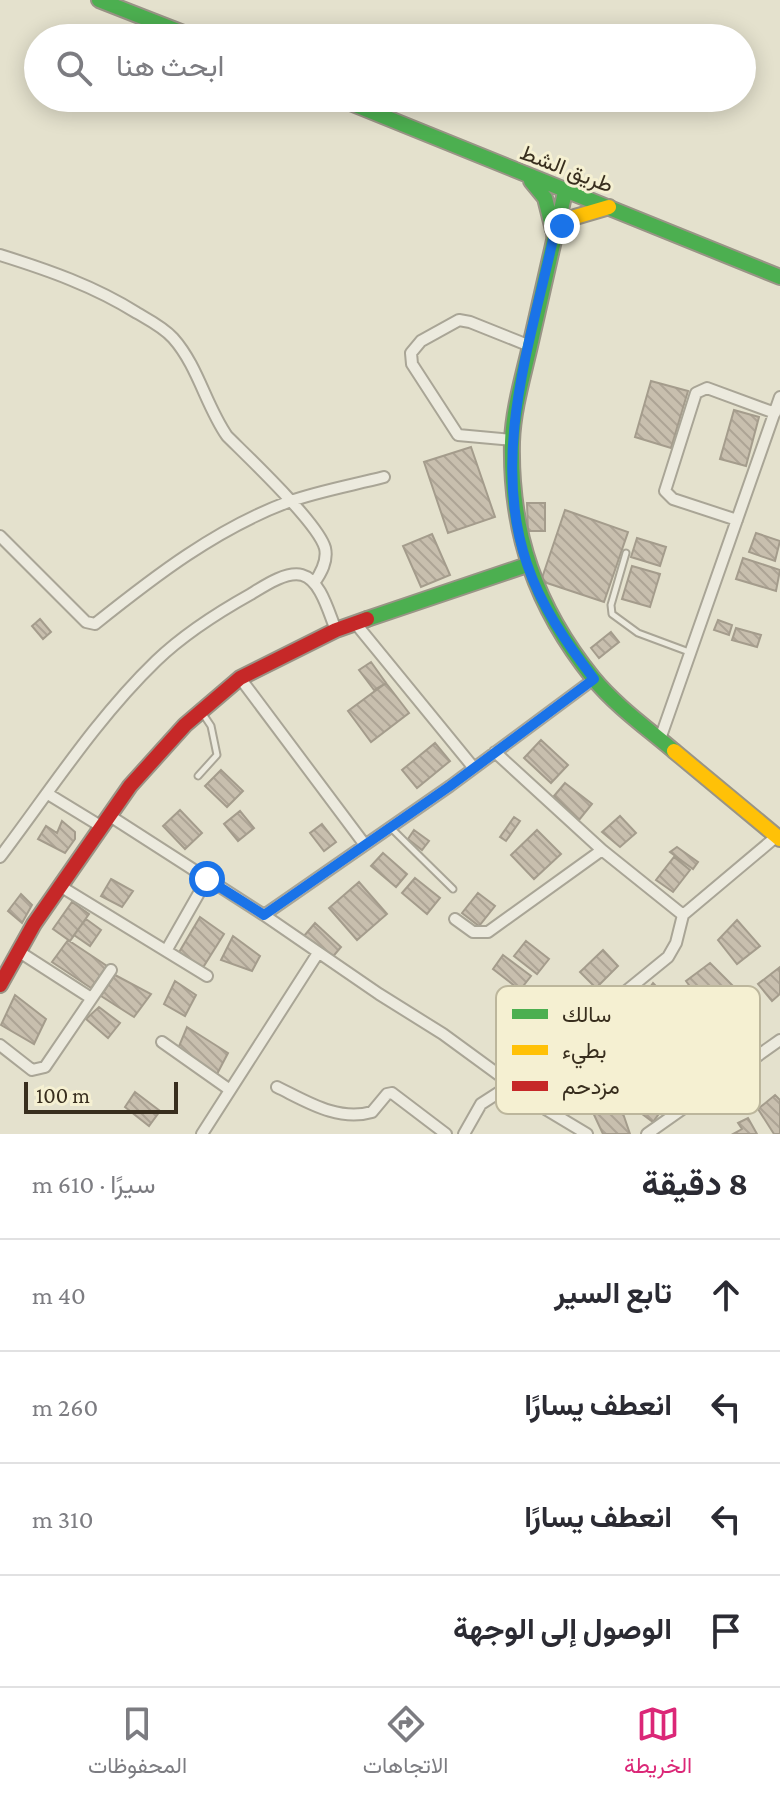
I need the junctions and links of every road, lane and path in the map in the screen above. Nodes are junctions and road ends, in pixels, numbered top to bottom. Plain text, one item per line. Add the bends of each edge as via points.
1 (99, 0) edge
2 (118, 3) edge
3 (165, 24) edge
4 (372, 112) edge
5 (527, 176) junction
6 (565, 192) junction
7 (609, 207) junction
8 (554, 235) junction
9 (0, 255) edge
10 (780, 277) edge
11 (530, 346) junction
12 (780, 397) edge
13 (775, 413) junction
14 (512, 440) junction
15 (384, 477) dead end
16 (290, 502) junction
17 (737, 520) junction
18 (0, 536) edge
19 (626, 553) dead end
20 (527, 565) junction
21 (314, 583) junction
22 (356, 624) junction
23 (336, 630) junction
24 (690, 652) junction
25 (240, 678) junction
26 (594, 679) junction
27 (201, 709) junction
28 (660, 739) junction
29 (495, 752) junction
30 (473, 767) junction
31 (198, 776) dead end
32 (48, 794) junction
33 (106, 822) junction
34 (391, 827) junction
35 (779, 838) edge
36 (365, 845) junction
37 (602, 850) junction
38 (0, 857) edge
39 (207, 879) junction
40 (60, 886) junction
41 (453, 889) dead end
42 (264, 915) junction
43 (683, 915) junction
44 (455, 919) dead end
45 (18, 951) junction
46 (166, 951) junction
47 (318, 953) junction
48 (111, 970) dead end
49 (207, 976) dead end
50 (0, 985) edge
51 (632, 986) edge
52 (91, 998) junction
53 (780, 1040) edge
54 (162, 1042) dead end
55 (0, 1045) edge
56 (760, 1054) edge
57 (496, 1072) edge
58 (277, 1087) dead end
59 (230, 1090) junction
60 (496, 1094) edge
61 (557, 1114) edge
62 (675, 1114) edge
63 (202, 1134) edge
64 (446, 1134) edge
65 (464, 1134) edge
66 (587, 1134) edge
67 (647, 1134) edge

1 - 2 street
2 - 3 street
4 - 5 street, طريق الشط
5 - 6 street, طريق الشط
5 - 8 street via 545,198
6 - 7 street, طريق الشط
6 - 8 street
7 - 8 street via 575,217
7 - 10 street, طريق الشط
8 - 11 street
9 - 16 street via 80,281 173,338 217,421
11 - 14 street
11 - 14 street via 459,320 421,341 411,353 412,364 458,435
12 - 13 street
13 - 17 street
13 - 17 street via 707,388 696,393 665,491 673,499
14 - 20 street via 514,500
15 - 16 street
16 - 18 street via 213,538 95,624 86,622
16 - 21 street via 308,519 325,549 325,564
17 - 24 street
19 - 24 lane via 612,614 638,633
20 - 22 street
20 - 26 street via 556,625
21 - 23 street
21 - 32 street via 301,575 286,576 198,626 131,687
22 - 23 street
22 - 30 street
23 - 25 street
24 - 28 street
25 - 27 street
25 - 36 street
26 - 28 street
26 - 29 street
27 - 31 lane via 217,755
27 - 33 street via 160,751
28 - 35 street
29 - 30 street
29 - 37 street
30 - 34 street
32 - 33 street
32 - 38 street
33 - 39 street
33 - 40 street
34 - 36 street
34 - 41 lane
35 - 43 street
36 - 42 street
37 - 43 street
37 - 44 street via 488,932 473,932
39 - 42 street
39 - 46 street
40 - 45 street
40 - 46 street
42 - 47 street
43 - 51 street via 668,957
45 - 50 street
45 - 52 street
46 - 49 street
47 - 57 street
47 - 59 street
48 - 52 street
52 - 55 street via 45,1067 32,1070
53 - 56 street
54 - 59 street
58 - 64 street via 325,1110 356,1114 372,1112 388,1093 395,1093
59 - 63 street
60 - 65 street via 481,1104
61 - 66 street
62 - 67 street

